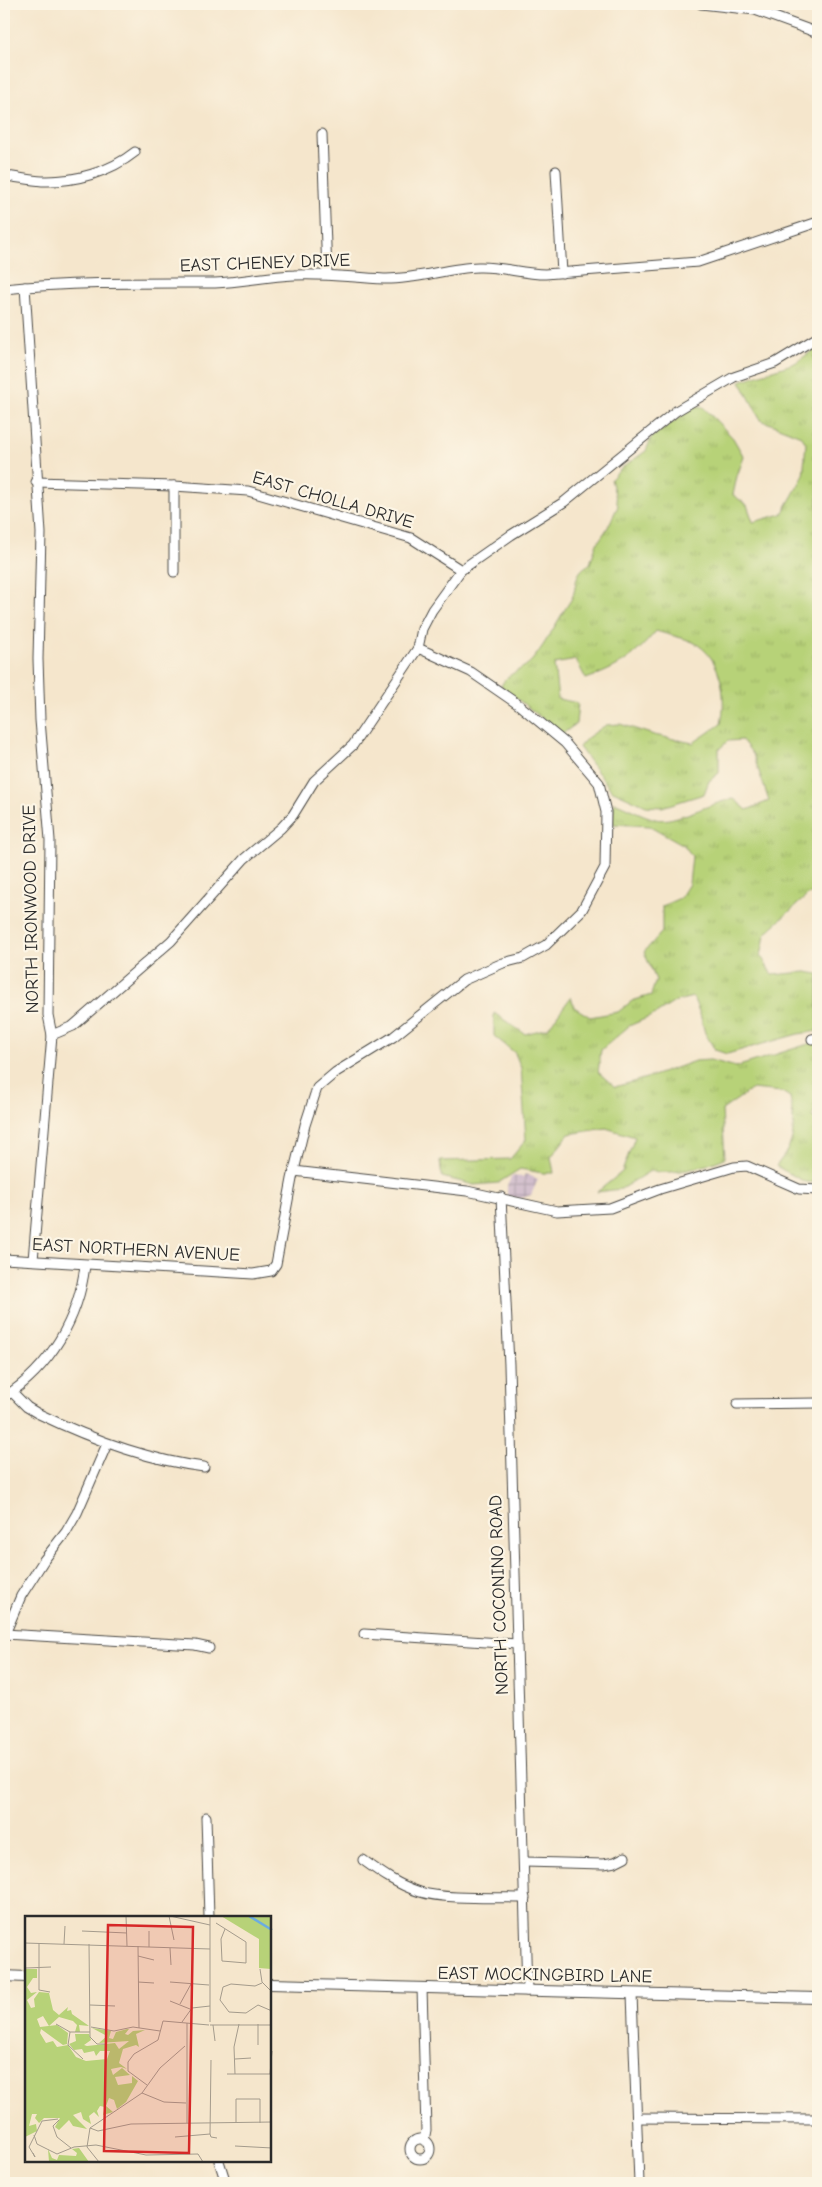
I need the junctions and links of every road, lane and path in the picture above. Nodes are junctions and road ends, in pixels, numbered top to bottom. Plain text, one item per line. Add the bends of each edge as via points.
1 (701, 4) edge
2 (818, 33) edge
3 (322, 134) dead end
4 (135, 152) dead end
5 (556, 171) dead end
6 (4, 176) edge
7 (818, 222) edge
8 (562, 272) junction
9 (327, 274) junction
10 (25, 287) junction
11 (4, 289) edge
12 (818, 337) edge
13 (36, 482) junction
14 (174, 486) junction
15 (461, 570) junction
16 (174, 572) dead end
17 (418, 648) junction
18 (52, 1035) junction
19 (294, 1171) junction
20 (818, 1190) edge
21 (501, 1197) junction
22 (4, 1259) edge
23 (34, 1260) junction
24 (86, 1265) junction
25 (12, 1392) junction
26 (4, 1397) edge
27 (818, 1403) edge
28 (737, 1404) dead end
29 (107, 1444) junction
30 (204, 1467) dead end
31 (4, 1634) edge
32 (364, 1634) dead end
33 (517, 1644) junction
34 (209, 1648) dead end
35 (206, 1817) dead end
36 (625, 1856) dead end
37 (363, 1860) dead end
38 (524, 1862) junction
39 (525, 1898) junction
40 (209, 1916) edge
41 (4, 1976) edge
42 (25, 1977) edge
43 (271, 1984) edge
44 (422, 1988) junction
45 (527, 1991) junction
46 (632, 1994) junction
47 (818, 1998) edge
48 (637, 2118) junction
49 (818, 2119) edge
50 (424, 2140) dead end
51 (219, 2162) edge
52 (226, 2183) edge
53 (639, 2183) edge

1 - 2 street via 755,10
3 - 9 street
4 - 6 street via 122,163 97,173 43,181
5 - 8 street
7 - 8 street, EAST CHENEY DRIVE via 698,262
8 - 9 street, EAST CHENEY DRIVE via 529,274 480,267 424,277 384,279
9 - 10 street, EAST CHENEY DRIVE via 215,283 188,281
10 - 11 street, EAST CHENEY DRIVE
10 - 13 street, NORTH IRONWOOD DRIVE
12 - 15 street via 775,363 734,377 676,411 564,502
13 - 14 street, EAST CHOLLA DRIVE
13 - 18 street, NORTH IRONWOOD DRIVE via 41,533 40,720 50,840 48,1015
14 - 15 street, EAST CHOLLA DRIVE via 248,491 327,512 411,538
14 - 16 street
15 - 17 street via 432,610 422,629
17 - 18 street via 353,745 314,781 281,828 244,859 171,941 73,1026
17 - 19 street via 471,672 519,705 565,743 599,783 606,812 605,867 582,910 546,945 523,958 464,980 393,1037 336,1072 317,1088
18 - 23 street, NORTH IRONWOOD DRIVE
19 - 21 street
19 - 24 street, EAST NORTHERN AVENUE via 276,1264 271,1271 244,1273
20 - 21 street via 799,1189 748,1166 734,1167 660,1189 610,1208 557,1211
21 - 33 street, NORTH COCONINO ROAD
22 - 23 street, EAST NORTHERN AVENUE
23 - 24 street, EAST NORTHERN AVENUE
24 - 25 street via 78,1302 57,1345
25 - 26 street
25 - 29 street via 37,1413
27 - 28 street
29 - 30 street
29 - 31 street via 77,1513 21,1596
31 - 34 street
32 - 33 street
33 - 38 street, NORTH COCONINO ROAD
35 - 40 street
36 - 38 street via 604,1864
37 - 39 street via 388,1878 422,1892
38 - 39 street, NORTH COCONINO ROAD
39 - 45 street, NORTH COCONINO ROAD
41 - 42 street
43 - 44 street, EAST MOCKINGBIRD LANE
44 - 45 street, EAST MOCKINGBIRD LANE
44 - 50 street
45 - 46 street, EAST MOCKINGBIRD LANE
46 - 47 street, EAST MOCKINGBIRD LANE
46 - 48 street
48 - 49 street
48 - 53 street
51 - 52 street

